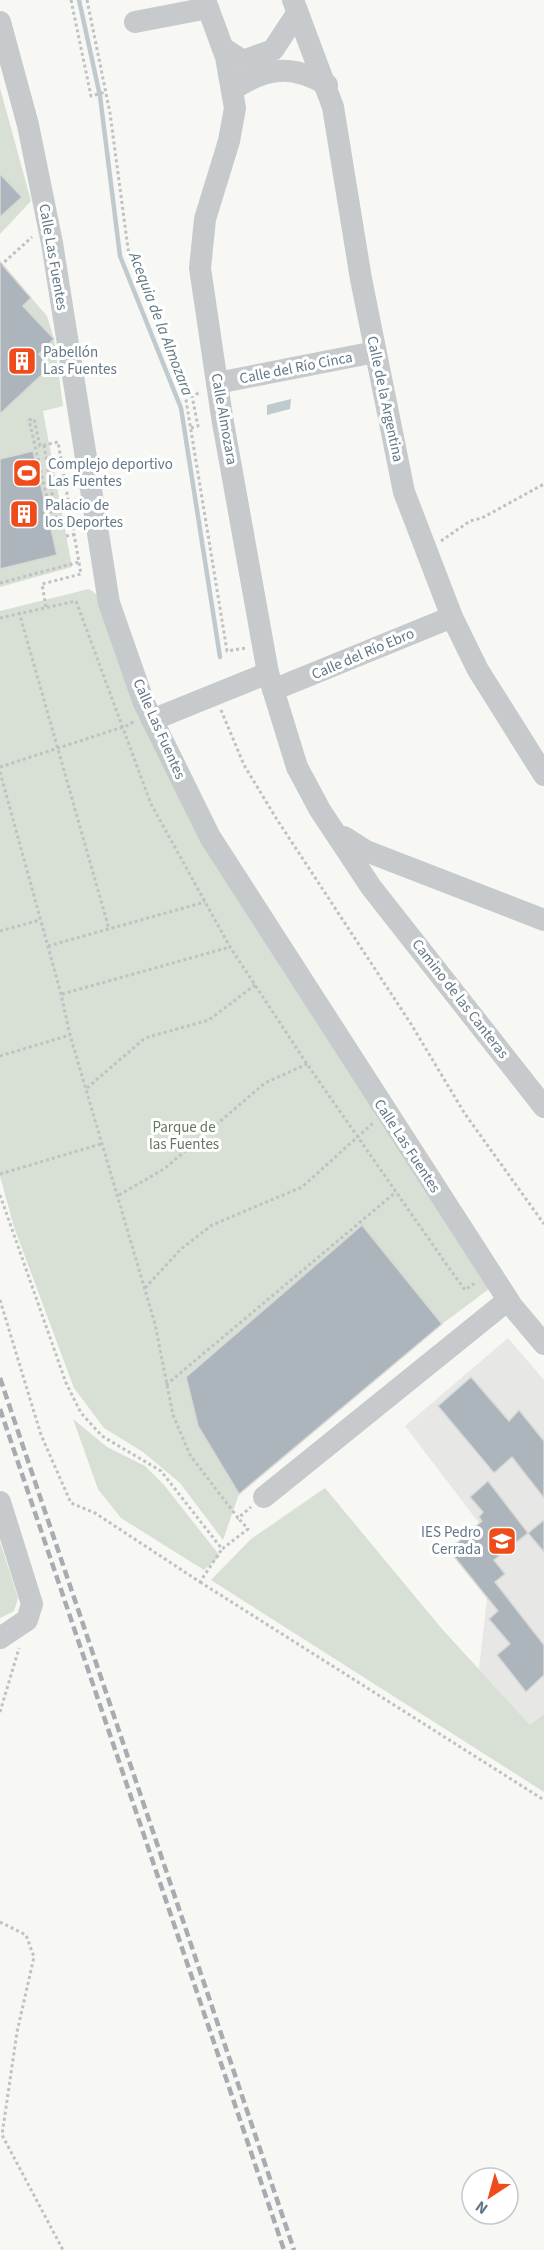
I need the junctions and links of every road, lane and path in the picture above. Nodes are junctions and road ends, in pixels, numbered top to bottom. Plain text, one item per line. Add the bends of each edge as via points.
1 (71, 0) edge
2 (87, 0) edge
3 (206, 4) edge
4 (295, 7) edge
5 (0, 22) edge
6 (135, 22) dead end
7 (222, 48) junction
8 (327, 85) junction
9 (232, 90) junction
10 (106, 92) junction
11 (48, 223) junction
12 (0, 266) edge
13 (375, 352) junction
14 (208, 388) junction
15 (191, 428) junction
16 (44, 445) junction
17 (544, 484) edge
18 (85, 533) dead end
19 (76, 534) junction
20 (66, 536) dead end
21 (427, 549) junction
22 (89, 560) dead end
23 (80, 562) junction
24 (0, 583) edge
25 (46, 607) junction
26 (19, 612) junction
27 (452, 617) junction
28 (0, 618) edge
29 (247, 648) dead end
30 (271, 682) junction
31 (219, 706) dead end
32 (152, 720) junction
33 (123, 726) junction
34 (58, 749) junction
35 (0, 767) edge
36 (0, 772) edge
37 (544, 775) edge
38 (334, 830) junction
39 (390, 860) junction
40 (371, 884) junction
41 (205, 902) junction
42 (40, 920) junction
43 (544, 920) edge
44 (109, 929) junction
45 (0, 931) edge
46 (48, 946) junction
47 (230, 947) junction
48 (255, 985) junction
49 (61, 994) junction
50 (70, 1035) junction
51 (0, 1056) edge
52 (307, 1064) junction
53 (86, 1089) junction
54 (544, 1107) edge
55 (385, 1112) junction
56 (358, 1136) junction
57 (101, 1144) junction
58 (0, 1174) edge
59 (396, 1192) junction
60 (0, 1195) edge
61 (118, 1195) junction
62 (544, 1224) edge
63 (449, 1268) dead end
64 (145, 1288) junction
65 (0, 1300) edge
66 (508, 1300) junction
67 (544, 1344) edge
68 (166, 1385) junction
69 (264, 1497) joint
70 (0, 1502) edge
71 (238, 1518) junction
72 (222, 1549) junction
73 (200, 1582) junction
74 (22, 1623) junction
75 (0, 1638) edge
76 (0, 1712) edge
77 (544, 1800) edge
78 (0, 1922) edge
79 (63, 2250) edge

1 - 10 path via 91,96
2 - 10 path
3 - 6 street
3 - 7 street, Calle Almozara
4 - 7 street via 273,50 243,61
4 - 8 street, Calle de la Argentina
5 - 11 street, Calle Las Fuentes via 28,125
7 - 9 street, Calle Almozara
8 - 9 street via 301,71 284,70 256,77
8 - 13 street, Calle de la Argentina
9 - 14 street, Calle Almozara via 235,108 205,219 200,268
10 - 15 path via 129,255 186,400
11 - 12 path
11 - 32 street, Calle Las Fuentes via 108,603
13 - 14 street, Calle del Río Cinca
13 - 21 street, Calle de la Argentina via 404,492
14 - 15 path via 192,396 198,426
14 - 30 street, Calle Almozara
15 - 29 path via 226,651
16 - 16 path via 40,446 34,419 29,420 51,519 56,517
16 - 19 path via 58,442
17 - 21 path
18 - 19 path
19 - 20 path
19 - 23 path
21 - 27 street, Calle de la Argentina
22 - 23 path
23 - 24 path
23 - 25 path via 81,574 42,584
25 - 26 path
25 - 33 path via 76,601
26 - 28 path
26 - 34 path
27 - 30 street, Calle del Río Ebro
27 - 37 street, Calle de la Argentina via 478,670
30 - 32 street, Calle del Río Ebro
30 - 38 street, Calle Almozara via 297,767
31 - 62 path via 244,765 276,819 411,1024 465,1114
32 - 55 street, Calle Las Fuentes via 210,837
33 - 34 path
33 - 41 path via 151,804
34 - 35 path
34 - 44 path
36 - 42 path
38 - 39 street via 360,848
38 - 40 street, Camino de las Canteras
39 - 40 street via 383,877
39 - 43 street
40 - 54 street, Camino de las Canteras
41 - 44 path
41 - 47 path
42 - 45 path
42 - 46 path
44 - 46 path
46 - 49 path
47 - 48 path
47 - 49 path
48 - 52 path
48 - 53 path via 209,1020 145,1038
49 - 50 path
50 - 51 path
50 - 53 path
52 - 56 path
52 - 61 path via 265,1083 172,1163
53 - 57 path
55 - 56 path
55 - 66 street, Calle Las Fuentes
56 - 59 path
56 - 64 path via 302,1187 212,1225 181,1249
57 - 58 path
57 - 61 path
59 - 63 path
59 - 68 path
60 - 72 path via 66,1383 81,1413 102,1436 161,1471
61 - 64 path
64 - 68 path
65 - 73 path via 41,1435 70,1503 95,1513
66 - 67 street, Calle Las Fuentes
66 - 69 street
68 - 71 path via 190,1455
69 - 71 path
70 - 74 street via 33,1604
71 - 72 path via 248,1529
72 - 73 path
73 - 77 path
74 - 75 street
74 - 76 path via 22,1641
78 - 79 path via 26,1935 34,1957 17,2032 2,2135

